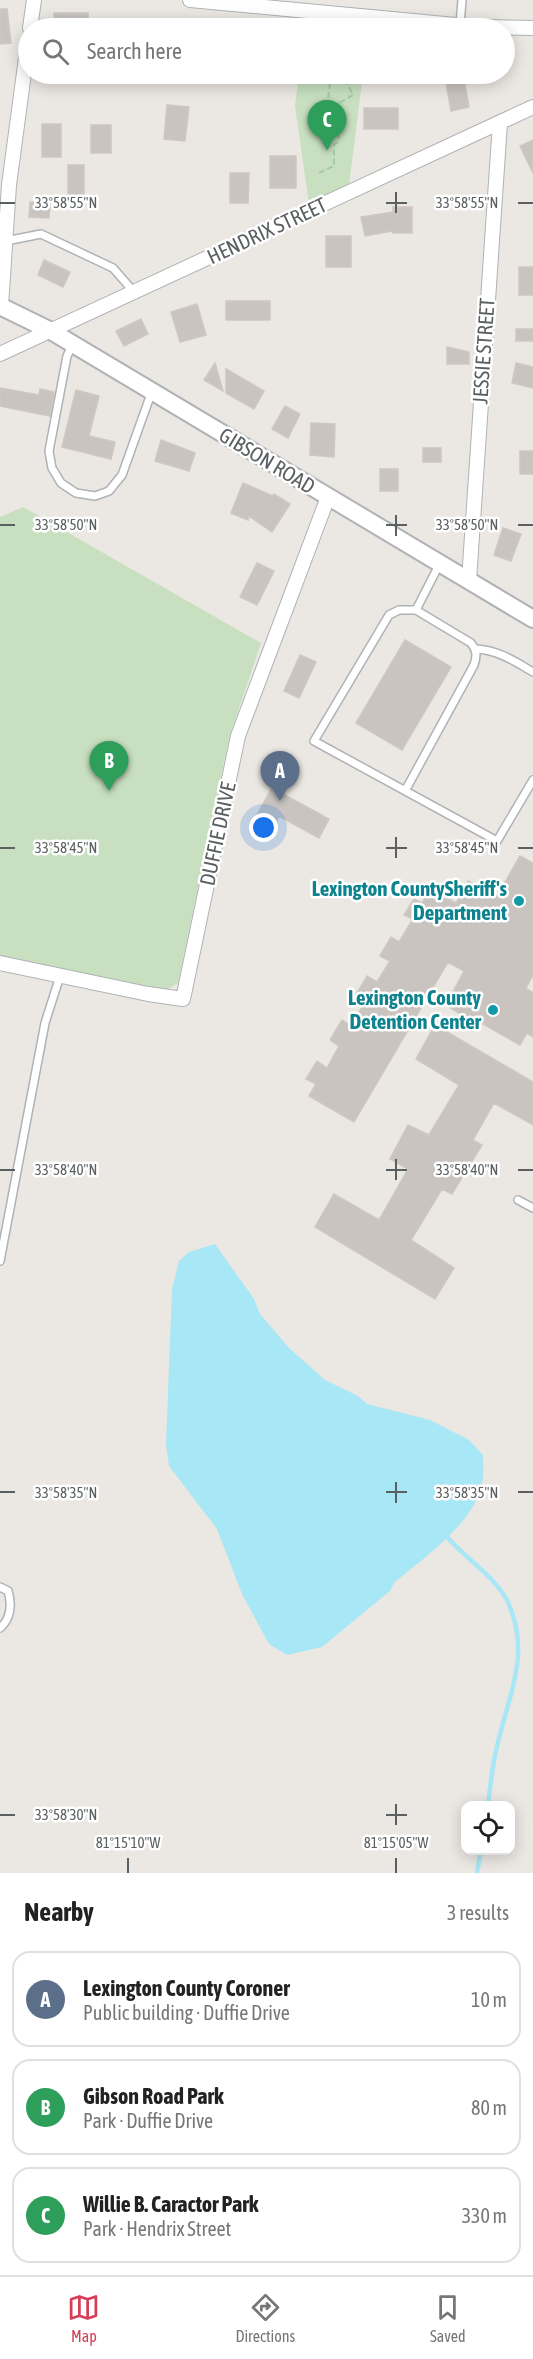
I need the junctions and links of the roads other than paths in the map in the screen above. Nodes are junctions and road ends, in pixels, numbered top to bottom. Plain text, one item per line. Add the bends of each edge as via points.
1 (33, 0) edge
2 (190, 0) edge
3 (462, 0) edge
4 (262, 3) edge
5 (31, 18) edge
6 (397, 18) edge
7 (461, 18) edge
8 (515, 27) edge
9 (533, 28) edge
10 (23, 84) edge
11 (533, 107) edge
12 (500, 123) junction
13 (6, 241) junction
14 (134, 292) junction
15 (0, 306) edge
16 (51, 331) junction
17 (73, 344) junction
18 (0, 354) edge
19 (152, 391) junction
20 (328, 497) junction
21 (440, 563) junction
22 (469, 580) junction
23 (416, 610) junction
24 (533, 619) edge
25 (476, 649) junction
26 (533, 672) edge
27 (533, 780) edge
28 (405, 791) junction
29 (0, 963) edge
30 (60, 976) junction
31 (518, 1200) dead end
32 (533, 1208) edge
33 (0, 1261) edge
34 (0, 1587) edge
35 (0, 1628) edge

1 - 5 street
2 - 4 street
3 - 7 lane
4 - 6 street
8 - 9 street
10 - 13 street
11 - 12 street, HENDRIX STREET
12 - 14 street, HENDRIX STREET
12 - 22 street, JESSIE STREET
13 - 14 lane via 41,234 113,268
13 - 15 street
14 - 16 street, HENDRIX STREET
15 - 16 street, GIBSON ROAD
16 - 17 street, GIBSON ROAD
16 - 18 street, HENDRIX STREET
17 - 19 street, GIBSON ROAD
17 - 19 lane via 67,356 49,451 52,468 61,483 76,493 95,496 109,491 122,475
19 - 20 street, GIBSON ROAD
20 - 21 street, GIBSON ROAD
20 - 30 street, DUFFIE DRIVE via 238,736 183,999
21 - 22 street, GIBSON ROAD
21 - 23 lane
22 - 24 street, GIBSON ROAD
23 - 25 lane
23 - 28 lane via 399,610 389,615 314,741
25 - 26 lane via 501,653
25 - 28 lane via 474,665
27 - 28 lane via 497,841
29 - 30 street, DUFFIE DRIVE
30 - 33 lane via 41,1040
31 - 32 lane
34 - 35 lane via 8,1591 11,1601 9,1614

